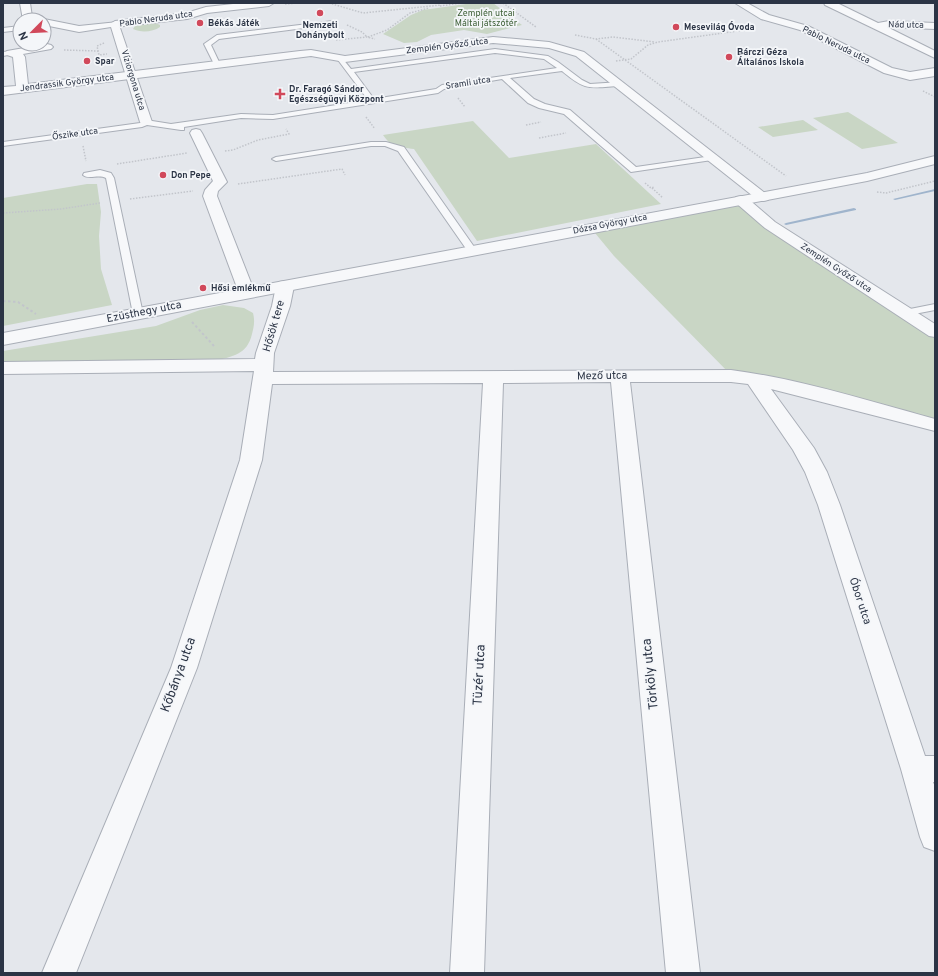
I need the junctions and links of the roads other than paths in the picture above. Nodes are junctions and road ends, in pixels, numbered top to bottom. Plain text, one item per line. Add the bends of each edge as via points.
1 (269, 3) edge
2 (740, 3) edge
3 (829, 3) edge
4 (243, 4) edge
5 (333, 23) dead end
6 (115, 24) junction
7 (52, 25) edge
8 (876, 26) junction
9 (935, 26) edge
10 (7, 53) edge
11 (935, 55) edge
12 (340, 58) junction
13 (217, 64) junction
14 (563, 69) junction
15 (349, 70) junction
16 (935, 72) edge
17 (130, 75) junction
18 (504, 77) junction
19 (618, 84) junction
20 (22, 88) junction
21 (3, 91) edge
22 (373, 102) junction
23 (146, 122) junction
24 (172, 126) junction
25 (196, 132) joint
26 (3, 144) edge
27 (712, 158) junction
28 (276, 159) dead end
29 (935, 160) edge
30 (87, 175) dead end
31 (763, 197) junction
32 (741, 200) junction
33 (472, 250) junction
34 (285, 286) junction
35 (247, 293) junction
36 (935, 307) edge
37 (904, 313) junction
38 (138, 314) junction
39 (935, 332) edge
40 (3, 339) edge
41 (3, 368) edge
42 (264, 372) junction
43 (620, 376) junction
44 (493, 378) junction
45 (754, 379) junction
46 (935, 425) edge
47 (925, 769) edge
48 (935, 837) edge
49 (60, 973) edge
50 (467, 973) edge
51 (683, 973) edge

1 - 4 street, Pablo Neruda utca
2 - 16 street, Pablo Neruda utca via 765,17 804,28 888,71 910,76
3 - 8 street
4 - 6 street, Pablo Neruda utca via 187,16
5 - 13 lane via 217,37 207,44
6 - 7 street via 79,28
6 - 17 street, Víziorgona utca
8 - 9 street, Nád utca
8 - 11 street
10 - 20 street via 16,53 19,57
12 - 13 street, Zemplén Győző utca via 305,53
12 - 15 lane
12 - 19 street, Zemplén Győző utca via 501,40 561,48 580,54
13 - 17 street, Zemplén Győző utca
14 - 15 lane via 546,57 489,51
14 - 18 lane
14 - 19 lane via 579,82 589,86
15 - 22 lane
17 - 20 street, Jendrassik György utca
17 - 23 street, Víziorgona utca
18 - 22 lane, Sramli utca
18 - 27 lane, Sramli utca via 531,101 567,112 634,170
19 - 27 street, Zemplén Győző utca
20 - 21 street, Jendrassik György utca
22 - 24 lane, Sramli utca via 277,116 241,116
23 - 24 lane, Víziorgona utca
23 - 26 lane, Őszike utca via 142,125
24 - 25 lane, Víziorgona utca
25 - 35 street, Víziorgona utca via 220,182 210,196
27 - 31 street, Zemplén Győző utca
28 - 33 lane via 363,144 386,144 401,149
29 - 31 street, Dózsa György utca via 867,177
30 - 38 lane via 100,173 110,178
31 - 32 street, Dózsa György utca
32 - 33 street, Dózsa György utca
32 - 37 street, Zemplén Győző utca via 770,225
33 - 34 street, Dózsa György utca
34 - 35 street, Ezüsthegy utca
34 - 42 street, Hősök tere via 265,353
35 - 38 street, Ezüsthegy utca
36 - 37 lane
37 - 39 street, Zemplén Győző utca
38 - 40 street, Ezüsthegy utca
41 - 42 street via 218,366
42 - 44 street, Mező utca
42 - 49 street, Kőbánya utca via 251,460 184,668
43 - 44 street, Mező utca
43 - 45 street, Mező utca via 731,376
43 - 51 street, Törköly utca
44 - 50 street, Tüzér utca
45 - 46 street, Mező utca
45 - 47 street, Óbor utca via 803,448 816,472
47 - 48 street, Óbor utca

